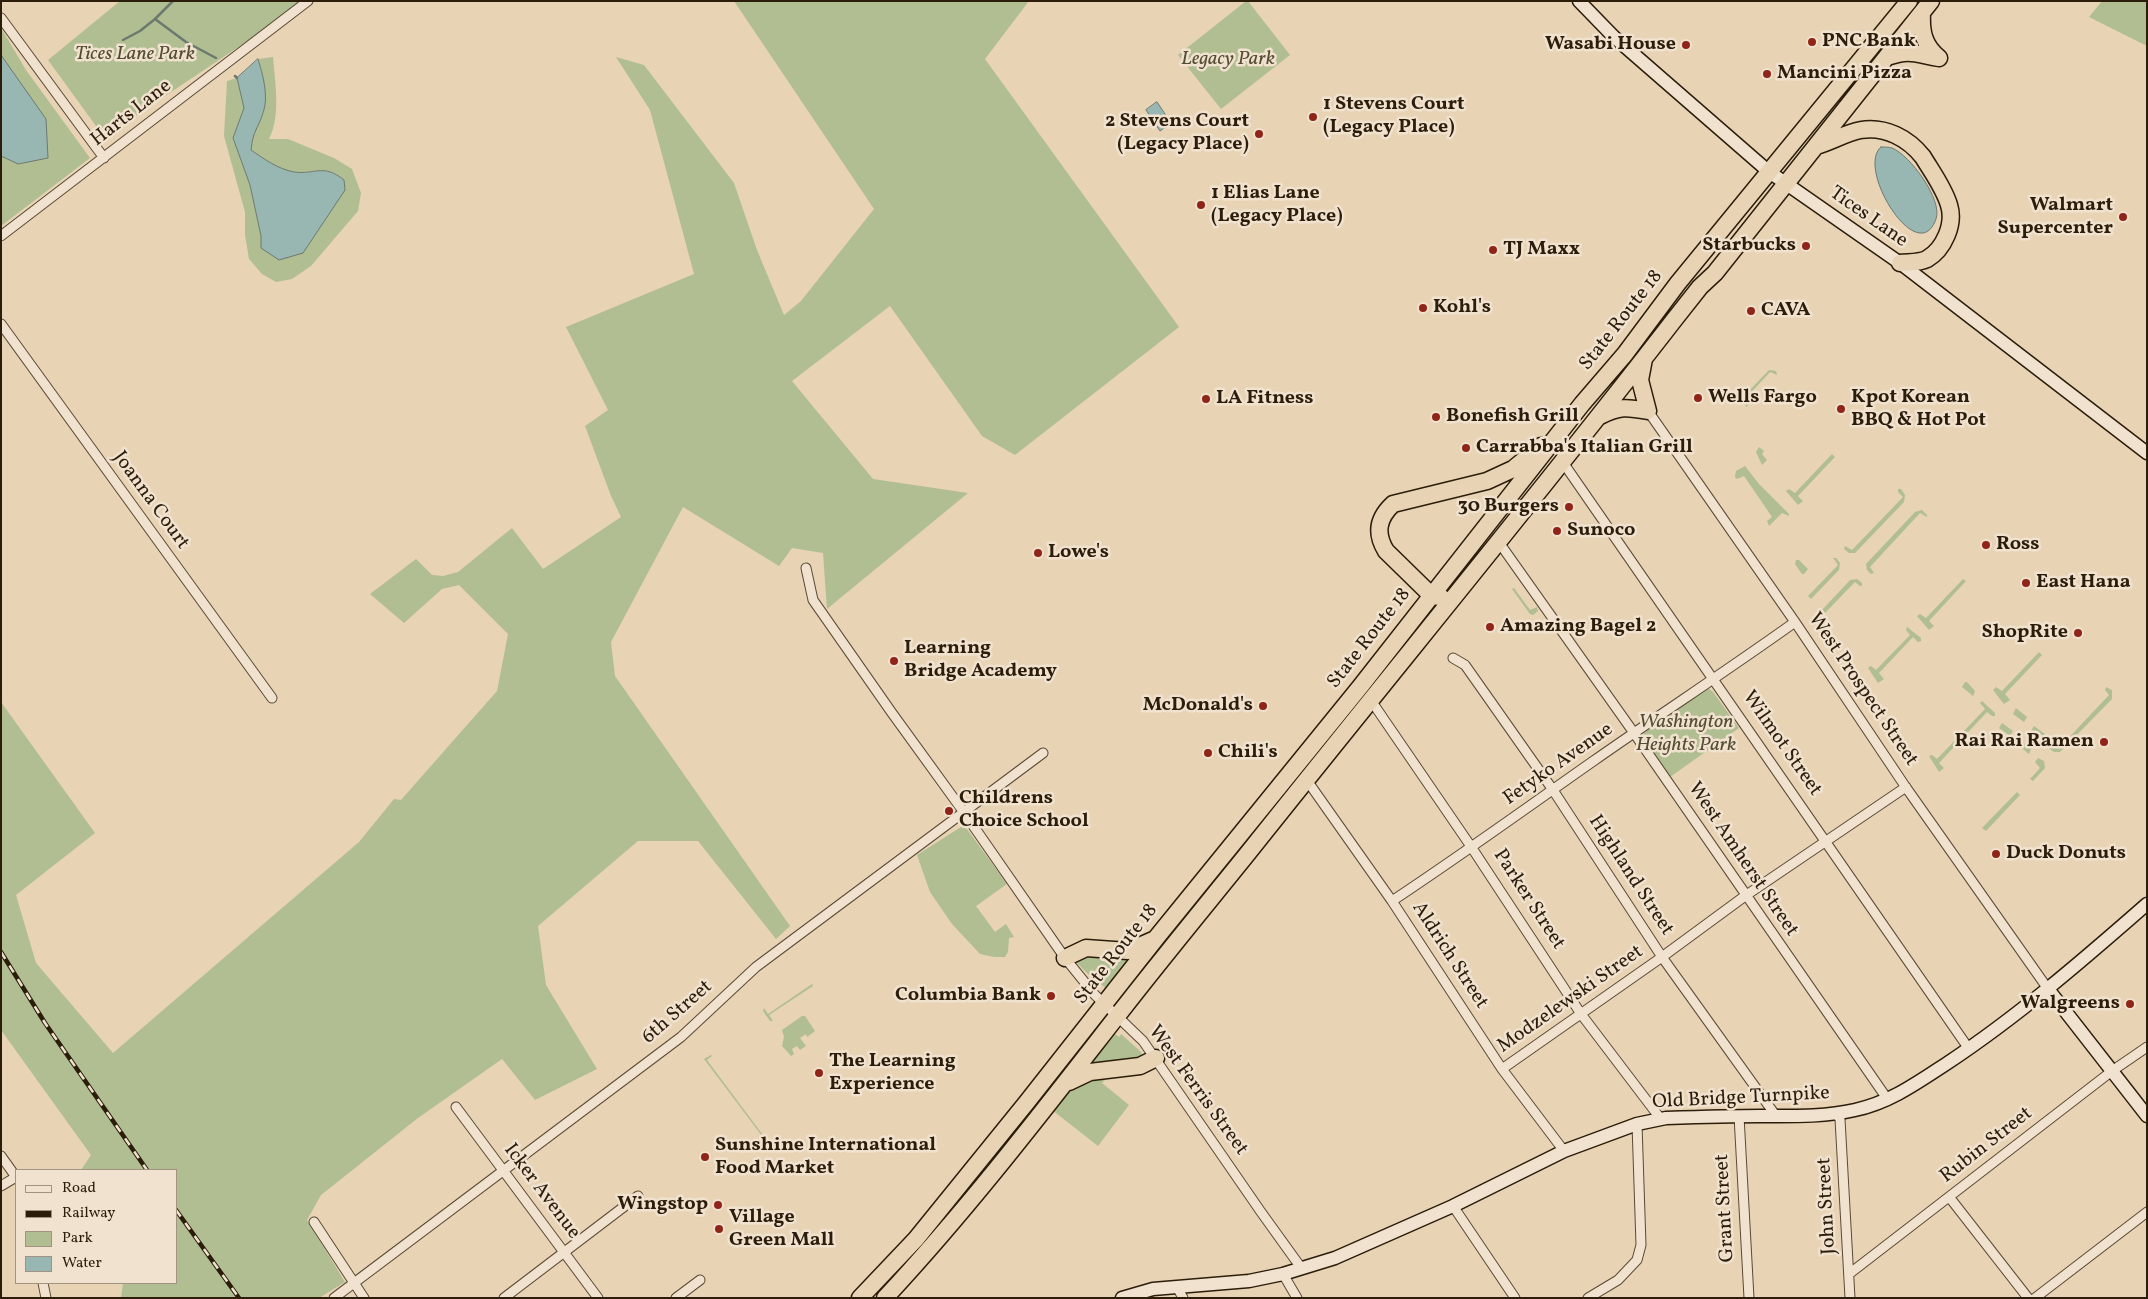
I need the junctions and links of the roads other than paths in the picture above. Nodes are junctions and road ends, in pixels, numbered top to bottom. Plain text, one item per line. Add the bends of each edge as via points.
1 (308, 1) edge
2 (1579, 1) edge
3 (1909, 1) edge
4 (1926, 7) edge
5 (1, 18) edge
6 (1886, 57) junction
7 (1816, 146) junction
8 (104, 158) junction
9 (1768, 171) junction
10 (1786, 183) junction
11 (1, 236) edge
12 (1900, 262) junction
13 (1, 324) edge
14 (1644, 358) junction
15 (1648, 411) junction
16 (1598, 417) junction
17 (1564, 427) junction
18 (2147, 453) edge
19 (1562, 461) junction
20 (1498, 541) junction
21 (806, 568) dead end
22 (1432, 596) junction
23 (1451, 599) junction
24 (1795, 622) junction
25 (1453, 658) dead end
26 (1714, 680) junction
27 (272, 698) dead end
28 (1370, 700) junction
29 (1634, 733) junction
30 (1043, 752) dead end
31 (1306, 780) junction
32 (1906, 787) junction
33 (1552, 790) junction
34 (964, 811) junction
35 (1827, 841) junction
36 (1472, 848) junction
37 (1745, 896) junction
38 (1392, 901) junction
39 (2147, 904) edge
40 (1157, 937) junction
41 (1662, 957) junction
42 (1064, 958) junction
43 (2048, 989) junction
44 (1111, 1010) junction
45 (1581, 1014) junction
46 (2147, 1047) edge
47 (1969, 1049) junction
48 (1156, 1058) junction
49 (1502, 1069) junction
50 (2112, 1071) junction
51 (1067, 1082) junction
52 (1888, 1100) junction
53 (456, 1107) dead end
54 (1836, 1113) junction
55 (1739, 1116) junction
56 (1776, 1116) junction
57 (2147, 1116) edge
58 (1660, 1118) junction
59 (1638, 1124) junction
60 (1564, 1151) junction
61 (1, 1156) edge
62 (503, 1170) junction
63 (15, 1176) edge
64 (15, 1178) edge
65 (1, 1186) edge
66 (638, 1196) dead end
67 (1950, 1198) junction
68 (1453, 1206) junction
69 (2147, 1212) edge
70 (314, 1222) dead end
71 (564, 1252) junction
72 (1302, 1269) junction
73 (1283, 1274) junction
74 (1849, 1274) junction
75 (700, 1280) dead end
76 (43, 1284) edge
77 (354, 1284) junction
78 (1180, 1292) edge
79 (46, 1298) edge
80 (334, 1298) edge
81 (364, 1298) edge
82 (504, 1298) edge
83 (598, 1298) edge
84 (676, 1298) edge
85 (860, 1298) edge
86 (885, 1298) edge
87 (1122, 1298) edge
88 (1297, 1298) edge
89 (1515, 1298) edge
90 (1588, 1298) edge
91 (1749, 1298) edge
92 (1850, 1298) edge
93 (2028, 1298) edge
94 (2035, 1298) edge

1 - 8 street, Harts Lane
2 - 9 street, Tices Lane via 1614,37
3 - 9 highway, State Route 18
4 - 6 highway, State Route 18
4 - 6 highway via 1923,36 1926,46 1939,58 1914,52
5 - 8 street
6 - 7 highway, State Route 18
7 - 10 highway, State Route 18
7 - 12 highway via 1860,130 1874,130 1898,136 1918,150 1950,205 1952,222 1934,254 1917,262
8 - 11 street, Harts Lane
9 - 10 street, Tices Lane
9 - 17 highway, State Route 18
10 - 12 street, Tices Lane
10 - 14 highway, State Route 18
12 - 18 street, Tices Lane
13 - 27 street, Joanna Court
14 - 15 highway via 1640,380
14 - 16 highway, State Route 18
15 - 16 highway via 1615,408
15 - 24 street, West Prospect Street
16 - 19 highway, State Route 18
17 - 22 highway, State Route 18
17 - 22 highway via 1513,469 1487,481 1393,504 1383,513 1380,527 1386,551
19 - 20 highway, State Route 18
19 - 26 street, Wilmot Street
20 - 23 highway, State Route 18
20 - 29 street, West Amherst Street
21 - 34 street, West Ferris Street via 813,600
22 - 23 highway
22 - 40 highway, State Route 18
23 - 28 highway, State Route 18
24 - 26 street, Fetyko Avenue
24 - 32 street, West Prospect Street
25 - 33 street, Highland Street via 1466,665
26 - 29 street, Fetyko Avenue
26 - 35 street, Wilmot Street
28 - 31 highway, State Route 18
28 - 36 street, Parker Street
29 - 33 street, Fetyko Avenue
29 - 37 street, West Amherst Street
30 - 34 street, 6th Street
31 - 38 street, Aldrich Street
31 - 44 highway, State Route 18
32 - 35 street, Modzelewski Street
32 - 43 street, West Prospect Street
33 - 36 street, Fetyko Avenue
33 - 41 street, Highland Street
34 - 42 street, West Ferris Street
34 - 62 street, 6th Street via 756,966 681,1037
35 - 37 street, Modzelewski Street
35 - 47 street, Wilmot Street
36 - 38 street, Fetyko Avenue
36 - 45 street, Parker Street
37 - 41 street, Modzelewski Street
37 - 52 street, West Amherst Street
38 - 49 street, Aldrich Street
39 - 43 street, Old Bridge Turnpike
40 - 42 highway via 1128,951 1086,948
40 - 44 highway, State Route 18
41 - 45 street, Modzelewski Street
41 - 56 street, Highland Street
42 - 44 street, West Ferris Street
43 - 47 street, Old Bridge Turnpike
43 - 50 street
44 - 48 street, West Ferris Street
44 - 51 highway, State Route 18
44 - 85 highway, State Route 18 via 916,1239
45 - 49 street, Modzelewski Street
45 - 58 street, Parker Street
46 - 50 street, Rubin Street
47 - 52 street, Old Bridge Turnpike
48 - 51 highway via 1140,1066 1090,1072
48 - 72 street, West Ferris Street
49 - 60 street, Aldrich Street
50 - 57 street
50 - 67 street, Rubin Street
51 - 86 highway, State Route 18
52 - 54 street, Old Bridge Turnpike
53 - 62 street, Icker Avenue
54 - 56 street, Old Bridge Turnpike
54 - 74 street, John Street via 1840,1119
55 - 56 street, Old Bridge Turnpike
55 - 58 street, Old Bridge Turnpike
55 - 91 street, Grant Street
58 - 59 street, Old Bridge Turnpike
59 - 60 street, Old Bridge Turnpike
59 - 90 street via 1641,1245 1637,1260 1618,1280
60 - 68 street, Old Bridge Turnpike
61 - 63 street
62 - 71 street, Icker Avenue
62 - 77 street, 6th Street
64 - 65 street
66 - 71 street
67 - 74 street, Rubin Street
67 - 93 street
68 - 72 street, Old Bridge Turnpike via 1370,1244
68 - 89 street
69 - 94 street
70 - 77 street
71 - 82 street
71 - 83 street, Icker Avenue
72 - 73 street, Old Bridge Turnpike
73 - 78 street, Old Bridge Turnpike
73 - 88 street
74 - 92 street, John Street
75 - 84 street
76 - 79 street
77 - 80 street, 6th Street
77 - 81 street
78 - 87 street, Old Bridge Turnpike via 1135,1293

